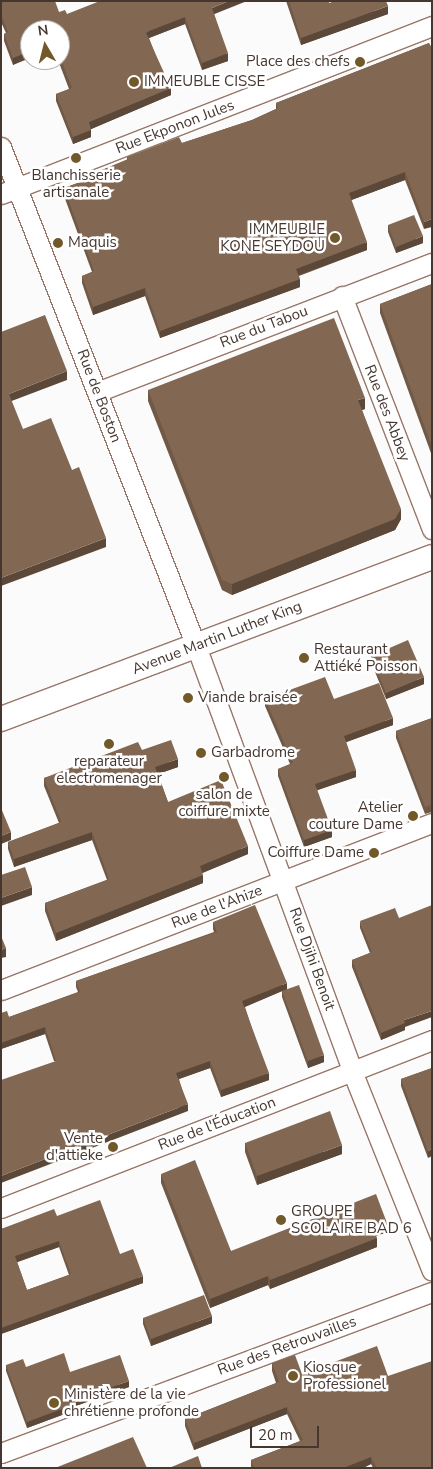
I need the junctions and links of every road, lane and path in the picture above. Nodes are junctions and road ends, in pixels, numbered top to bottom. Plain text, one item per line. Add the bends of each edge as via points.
1 (432, 26) edge
2 (1, 147) edge
3 (9, 191) edge
4 (432, 263) edge
5 (342, 296) junction
6 (97, 392) junction
7 (432, 529) edge
8 (432, 557) edge
9 (196, 646) junction
10 (1, 719) edge
11 (432, 823) edge
12 (284, 880) junction
13 (1, 990) edge
14 (432, 1040) edge
15 (352, 1071) junction
16 (1, 1208) edge
17 (432, 1271) edge
18 (432, 1292) edge
19 (5, 1453) edge

1 - 3 street, Rue Ekponon Jules
2 - 3 street, Rue de Boston
3 - 6 street, Rue de Boston
4 - 5 street, Rue du Tabou
5 - 6 street, Rue du Tabou
5 - 7 street, Rue des Abbey
6 - 9 street, Rue de Boston
8 - 9 street, Avenue Martin Luther King
9 - 10 street, Avenue Martin Luther King
9 - 12 street, Rue Djihi Benoit
11 - 12 street, Rue de l'Ahize
12 - 13 street, Rue de l'Ahize
12 - 15 street, Rue Djihi Benoit
14 - 15 street, Rue de l'Éducation
15 - 16 street, Rue de l'Éducation
15 - 17 street, Rue Djihi Benoit
18 - 19 street, Rue des Retrouvailles

